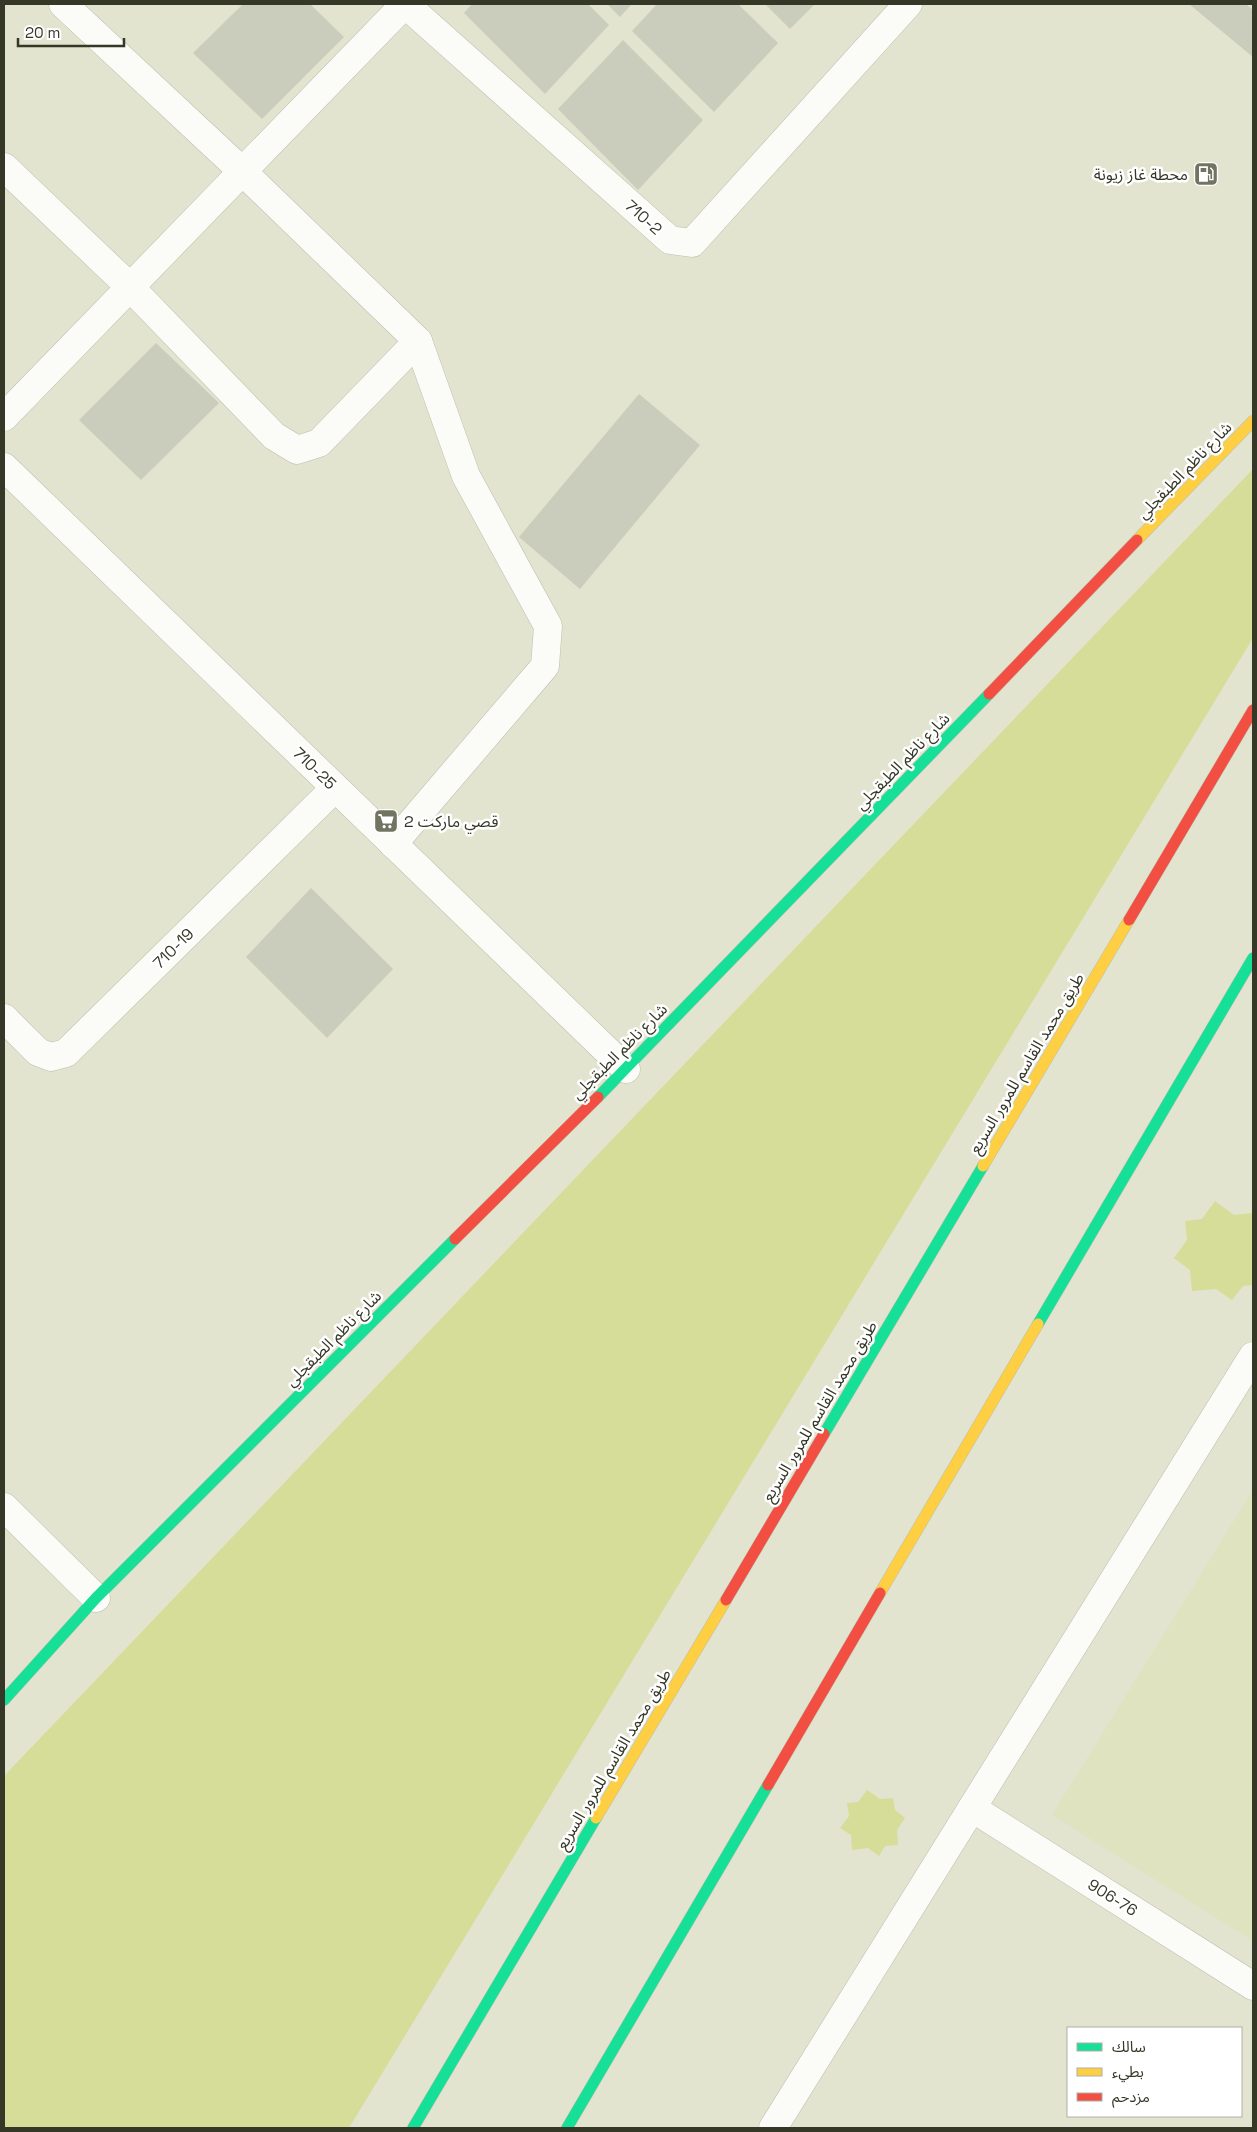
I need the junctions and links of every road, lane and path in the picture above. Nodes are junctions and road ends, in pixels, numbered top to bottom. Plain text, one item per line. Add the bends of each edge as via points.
1 (63, 4) edge
2 (405, 4) edge
3 (908, 4) edge
4 (4, 167) edge
5 (242, 171) junction
6 (130, 287) junction
7 (418, 341) junction
8 (4, 417) edge
9 (1253, 420) edge
10 (4, 467) edge
11 (1253, 710) edge
12 (335, 788) junction
13 (392, 844) junction
14 (1253, 958) edge
15 (4, 1018) edge
16 (626, 1069) junction
17 (1250, 1368) edge
18 (4, 1507) edge
19 (96, 1598) junction
20 (4, 1700) edge
21 (972, 1808) junction
22 (1253, 1986) edge
23 (413, 2128) edge
24 (567, 2128) edge
25 (773, 2128) edge

1 - 5 street
2 - 3 street, 710-2 via 670,240 692,244
2 - 5 street
4 - 6 street
5 - 6 street
5 - 7 street
6 - 7 street via 274,436 297,450 320,444
6 - 8 street
7 - 13 street via 466,476 548,626 544,666
9 - 16 main road, شارع ناظم الطبقجلي
10 - 12 street, 710-25
11 - 23 main road, طريق محمد القاسم للمرور السريع
12 - 13 street, 710-25
12 - 15 street, 710-19 via 66,1053 51,1057 38,1052
13 - 16 street, 710-25
14 - 24 main road
16 - 19 main road, شارع ناظم الطبقجلي
17 - 21 street
18 - 19 street
19 - 20 main road, شارع ناظم الطبقجلي
21 - 22 street, 906-76
21 - 25 street

